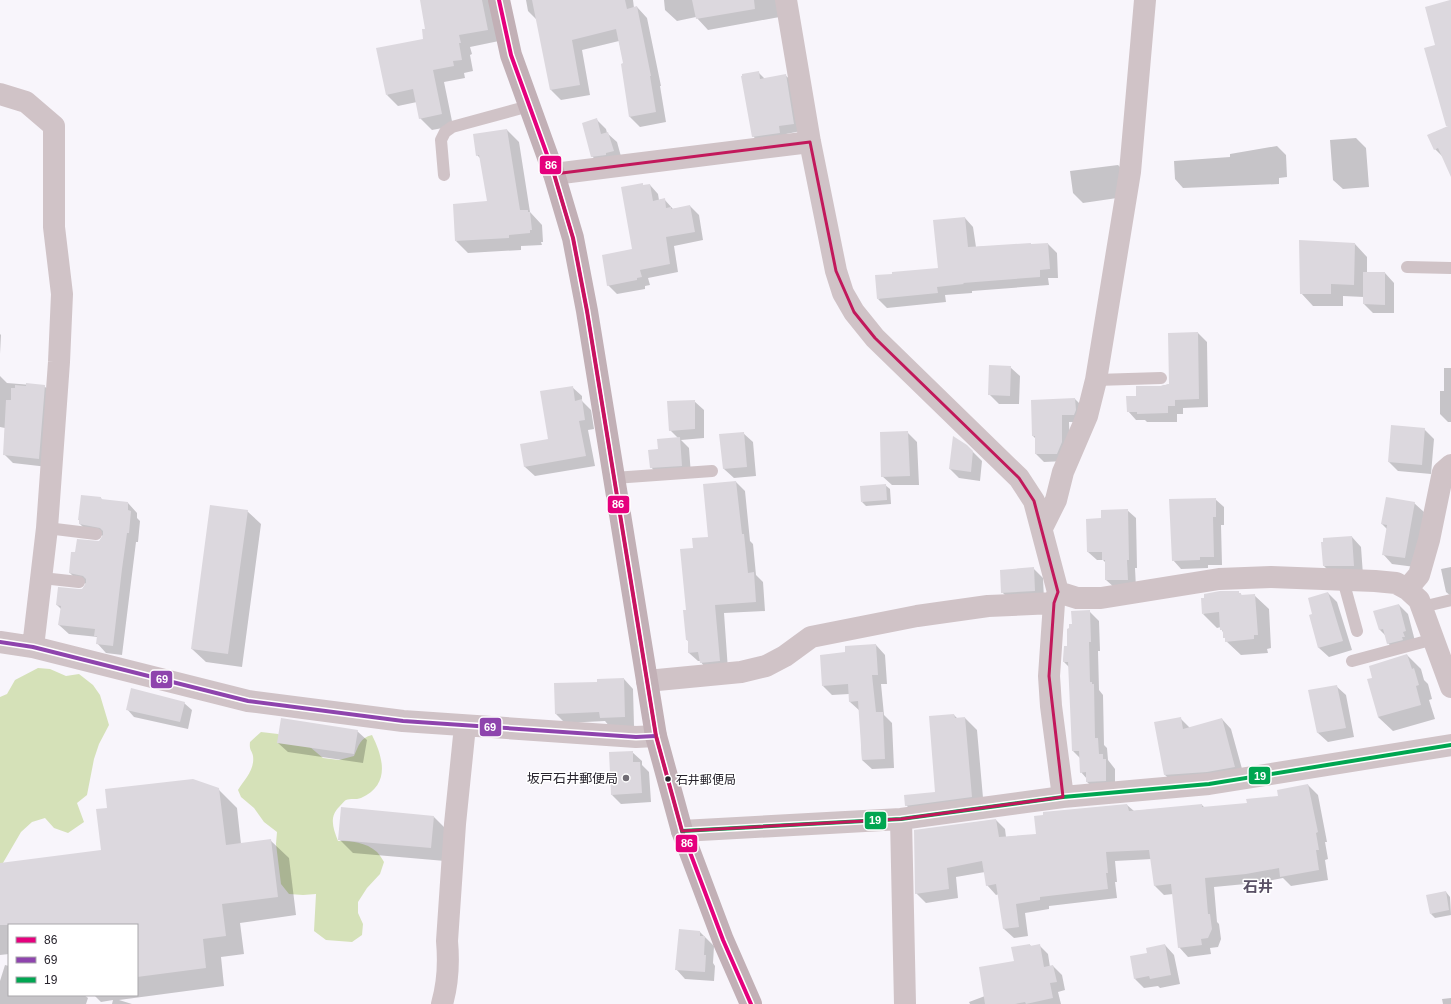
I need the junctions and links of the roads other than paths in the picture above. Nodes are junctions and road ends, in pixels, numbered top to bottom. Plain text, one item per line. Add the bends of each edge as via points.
1 (499, 0) edge
2 (786, 0) edge
3 (1145, 0) edge
4 (0, 94) edge
5 (529, 106) junction
6 (810, 142) junction
7 (554, 174) junction
8 (444, 176) dead end
9 (1407, 267) dead end
10 (1451, 268) edge
11 (1161, 378) dead end
12 (1096, 380) junction
13 (1451, 465) edge
14 (712, 471) dead end
15 (614, 478) junction
16 (47, 528) junction
17 (1042, 528) junction
18 (96, 534) dead end
19 (42, 578) junction
20 (1343, 580) junction
21 (78, 582) dead end
22 (1407, 589) junction
23 (1056, 597) junction
24 (1451, 600) edge
25 (1422, 607) junction
26 (1357, 631) dead end
27 (1434, 639) junction
28 (0, 642) edge
29 (33, 647) junction
30 (1352, 661) dead end
31 (647, 681) junction
32 (1451, 687) edge
33 (465, 726) junction
34 (656, 736) junction
35 (1451, 745) edge
36 (1063, 797) junction
37 (901, 819) junction
38 (682, 831) junction
39 (442, 1004) edge
40 (751, 1004) edge
41 (905, 1004) edge

1 - 5 main road via 511,55
2 - 6 street
3 - 12 street via 1130,172
4 - 16 street via 26,102 54,126 54,227 62,294
5 - 7 main road
5 - 8 lane via 452,127 445,132 441,140
6 - 7 street
6 - 17 street via 836,271 843,293 854,312 875,338 1019,478 1034,501
7 - 15 main road via 573,238
9 - 10 lane
11 - 12 lane
12 - 17 street via 1087,416 1063,472 1056,500
13 - 22 street via 1443,472 1419,575
14 - 15 lane
15 - 31 main road
16 - 18 lane
16 - 19 street
17 - 23 street
19 - 21 lane
19 - 29 street
20 - 22 street via 1396,583
20 - 23 street via 1271,577 1219,579 1101,598
20 - 26 lane
22 - 25 street via 1419,600
23 - 31 street via 917,616 811,637 766,666 741,672
23 - 36 street via 1049,676
24 - 25 lane
25 - 27 street
27 - 30 lane
27 - 32 street
28 - 29 street
29 - 33 street via 248,701 403,721
31 - 34 main road
33 - 34 street via 636,737
33 - 39 street via 454,832 449,959
34 - 38 main road
35 - 36 street via 1209,784
36 - 37 street
37 - 38 street
37 - 41 street
38 - 40 main road via 723,940

